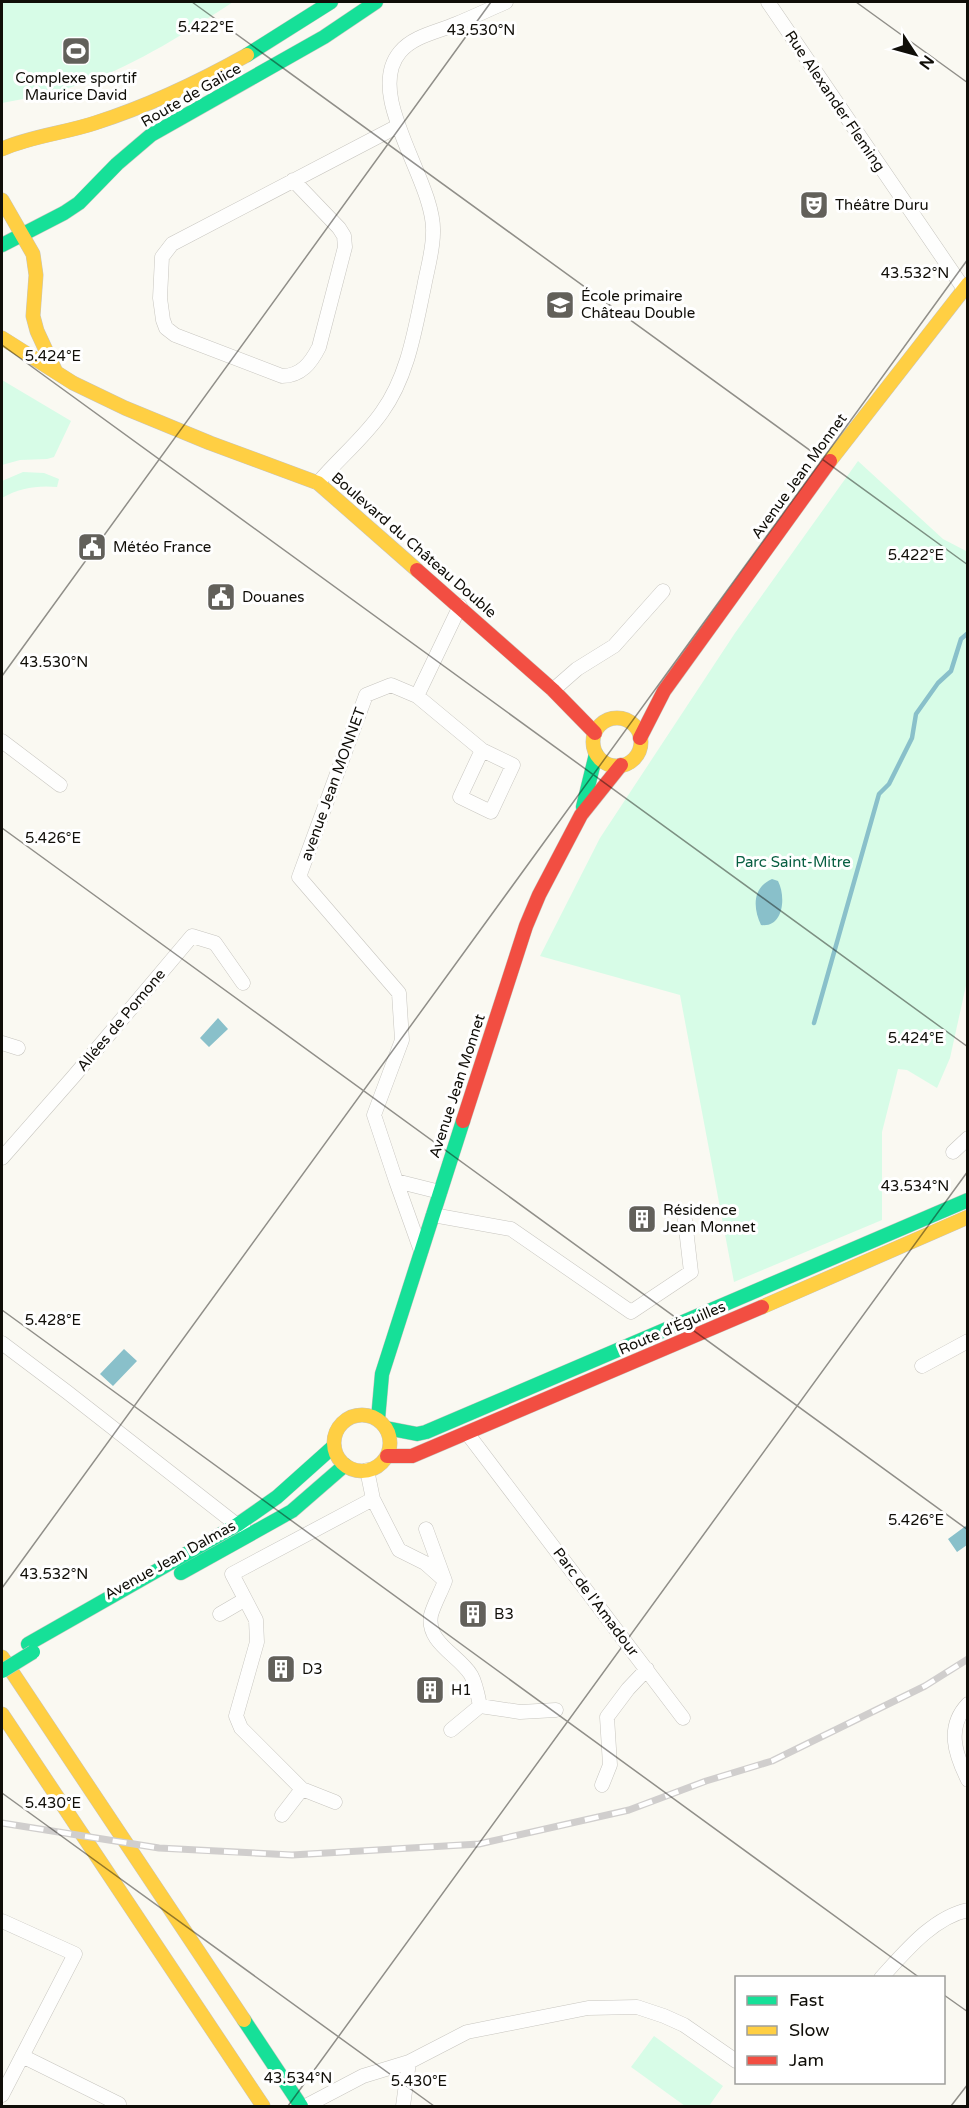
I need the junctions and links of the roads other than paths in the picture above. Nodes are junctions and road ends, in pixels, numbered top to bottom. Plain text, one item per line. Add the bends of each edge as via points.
1 (331, 2) edge
2 (376, 2) edge
3 (506, 2) edge
4 (768, 2) edge
5 (398, 126) junction
6 (2, 149) edge
7 (293, 180) junction
8 (2, 200) edge
9 (22, 236) junction
10 (2, 245) edge
11 (966, 287) edge
12 (2, 338) edge
13 (55, 370) junction
14 (318, 483) junction
15 (663, 591) dead end
16 (460, 606) junction
17 (553, 690) junction
18 (664, 691) junction
19 (417, 696) junction
20 (567, 704) junction
21 (620, 718) junction
22 (604, 722) junction
23 (595, 733) junction
24 (640, 738) junction
25 (2, 741) edge
26 (482, 750) junction
27 (596, 754) junction
28 (621, 765) junction
29 (60, 785) dead end
30 (581, 815) junction
31 (243, 983) dead end
32 (2, 1043) edge
33 (18, 1048) dead end
34 (968, 1138) edge
35 (953, 1152) dead end
36 (2, 1158) edge
37 (396, 1181) junction
38 (440, 1192) junction
39 (968, 1200) edge
40 (433, 1215) junction
41 (968, 1217) edge
42 (685, 1220) dead end
43 (421, 1251) junction
44 (968, 1341) edge
45 (2, 1343) edge
46 (922, 1366) dead end
47 (382, 1374) junction
48 (352, 1416) junction
49 (382, 1424) junction
50 (467, 1433) junction
51 (334, 1446) junction
52 (387, 1456) junction
53 (345, 1465) junction
54 (367, 1470) junction
55 (373, 1499) junction
56 (237, 1525) junction
57 (261, 1528) junction
58 (426, 1529) dead end
59 (445, 1581) junction
60 (244, 1600) junction
61 (220, 1614) dead end
62 (31, 1648) junction
63 (2, 1658) edge
64 (647, 1669) junction
65 (2, 1671) edge
66 (968, 1704) edge
67 (480, 1706) junction
68 (556, 1710) dead end
69 (2, 1714) edge
70 (683, 1718) dead end
71 (451, 1730) dead end
72 (968, 1780) edge
73 (602, 1785) dead end
74 (302, 1789) junction
75 (335, 1802) dead end
76 (282, 1815) dead end
77 (968, 1910) edge
78 (2, 1921) edge
79 (882, 1976) edge
80 (22, 2056) junction
81 (735, 2060) edge
82 (409, 2062) junction
83 (2, 2096) edge
84 (117, 2106) edge
85 (263, 2106) edge
86 (301, 2106) edge
87 (306, 2106) edge
88 (403, 2106) edge

1 - 6 main road, Route de Galice via 225,67 144,106
2 - 9 main road, Route de Galice via 324,37 151,135 80,203
3 - 5 street via 414,40 400,52 388,82
4 - 11 street, Rue Alexander Fleming
5 - 7 street
5 - 14 street via 428,203 434,231 413,336 402,372 383,411
7 - 7 street via 172,244 165,250 160,265 162,320 166,328 175,335 282,376 293,376 304,368 319,347 345,247 339,228
8 - 9 main road
9 - 10 main road, Route de Galice
9 - 13 main road via 36,267 33,316
11 - 18 main road, Avenue Jean Monnet via 836,452
12 - 13 main road, Boulevard du Château Double
13 - 14 main road, Boulevard du Château Double via 125,408
14 - 16 main road, Boulevard du Château Double
15 - 17 street via 614,646
16 - 17 main road, Boulevard du Château Double
16 - 19 street
17 - 20 main road, Boulevard du Château Double
18 - 21 main road, Avenue Jean Monnet
18 - 24 main road, Avenue Jean Monnet
19 - 26 street, avenue Jean MONNET
19 - 37 street, avenue Jean MONNET via 391,685 366,695 299,877 399,993 402,1040 374,1115
20 - 22 main road, Boulevard du Château Double
20 - 23 main road, Boulevard du Château Double
21 - 22 main road
21 - 24 main road via 634,725
22 - 23 main road
23 - 27 main road
24 - 28 main road via 638,752
25 - 29 street
26 - 26 street, avenue Jean MONNET via 460,797 491,812 513,765
27 - 28 main road via 607,763
27 - 30 main road, Avenue Jean Monnet
28 - 30 main road, Avenue Jean Monnet
30 - 38 main road, Avenue Jean Monnet via 526,926
31 - 36 street, Allées de Pomone via 215,943 192,936
32 - 33 street
34 - 35 street
37 - 38 street
37 - 43 street, avenue Jean MONNET
38 - 40 main road, Avenue Jean Monnet
39 - 49 main road, Route d'Éguilles via 426,1432 417,1434
40 - 42 street via 511,1229 632,1312 691,1272
40 - 43 main road, Avenue Jean Monnet
41 - 50 main road, Route d'Éguilles
43 - 47 main road, Avenue Jean Monnet
44 - 46 street
45 - 56 street
47 - 48 main road, Avenue Jean Monnet
47 - 49 main road, Avenue Jean Monnet
48 - 49 main road via 370,1416
48 - 51 main road via 342,1423
49 - 52 main road via 390,1437
50 - 52 main road, Route d'Éguilles via 412,1456
50 - 64 street, Parc de l'Amadour
51 - 53 main road
51 - 56 main road, Avenue Jean Dalmas via 278,1497
52 - 54 main road
53 - 54 main road
53 - 57 main road, Avenue Jean Dalmas via 292,1511
54 - 55 street
55 - 59 street via 399,1550 425,1563
55 - 60 street via 232,1574
56 - 57 street
56 - 62 main road, Avenue Jean Dalmas
57 - 62 main road, Avenue Jean Dalmas
58 - 59 street
59 - 67 street via 431,1617 432,1628 435,1638 472,1677
60 - 61 street
60 - 74 street via 256,1620 257,1642 236,1716 241,1728
62 - 63 main road, Avenue Jean Dalmas
62 - 65 main road, Avenue Jean Dalmas, bridge
63 - 86 main road
64 - 70 street, Parc de l'Amadour
64 - 73 street via 608,1717 610,1765
66 - 72 street via 961,1710 953,1734 954,1751
67 - 68 street via 520,1712
67 - 71 street
69 - 85 main road
74 - 75 street
74 - 76 street
77 - 79 street via 942,1920
78 - 80 street via 75,1954
80 - 83 street
80 - 84 street
81 - 82 street via 684,2025 636,2007 588,2008 467,2032
82 - 87 street via 363,2076
82 - 88 street

